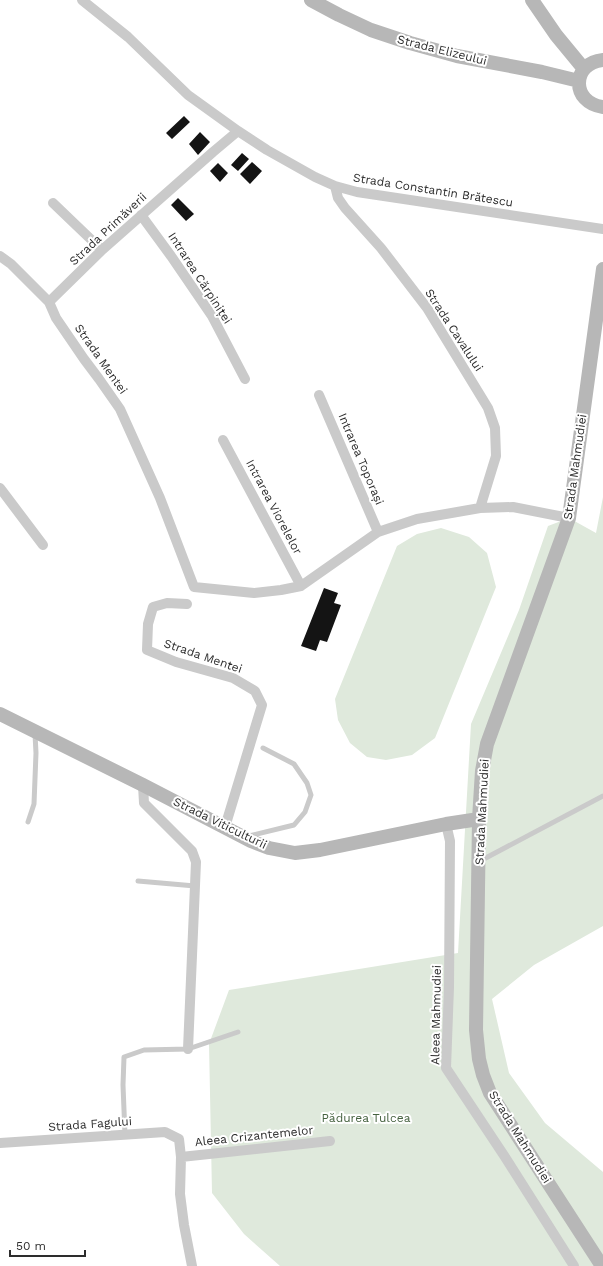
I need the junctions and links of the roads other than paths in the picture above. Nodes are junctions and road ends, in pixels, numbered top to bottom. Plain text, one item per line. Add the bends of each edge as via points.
1 (82, 0) edge
2 (311, 0) edge
3 (532, 0) edge
4 (603, 60) edge
5 (581, 75) junction
6 (603, 107) edge
7 (238, 131) junction
8 (335, 186) junction
9 (53, 203) dead end
10 (141, 215) junction
11 (603, 229) edge
12 (102, 250) junction
13 (0, 256) edge
14 (603, 269) edge
15 (49, 302) junction
16 (245, 379) dead end
17 (320, 395) dead end
18 (223, 440) dead end
19 (0, 488) edge
20 (480, 508) junction
21 (569, 518) junction
22 (378, 532) junction
23 (44, 545) dead end
24 (301, 586) junction
25 (187, 604) dead end
26 (0, 714) edge
27 (35, 731) junction
28 (263, 748) dead end
29 (143, 785) junction
30 (603, 796) edge
31 (479, 819) junction
32 (28, 822) dead end
33 (446, 824) junction
34 (225, 827) junction
35 (244, 837) junction
36 (479, 862) junction
37 (138, 881) dead end
38 (195, 886) junction
39 (238, 1032) dead end
40 (188, 1049) junction
41 (125, 1135) junction
42 (330, 1141) dead end
43 (0, 1143) edge
44 (181, 1157) junction
45 (192, 1266) edge
46 (574, 1266) edge
47 (602, 1266) edge

1 - 7 street, Strada Constantin Brătescu via 128,37 188,95
2 - 5 main road, Strada Elizeului via 371,30 410,43 457,56 542,72
3 - 5 main road
4 - 5 main road via 590,64
5 - 6 main road via 580,89 583,97 588,102
7 - 8 street, Strada Constantin Brătescu via 267,150
7 - 10 street, Strada Primăverii
8 - 11 street, Strada Constantin Brătescu via 357,192
8 - 20 street, Strada Cavalului via 338,198 345,208 381,248 427,308 488,408 495,428 496,456
9 - 12 street
10 - 12 street, Strada Primăverii
10 - 16 street, Intrarea Cărpiniței via 212,316
12 - 15 street, Strada Primăverii
13 - 15 street
14 - 21 main road, Strada Mahmudiei
15 - 24 street, Strada Mentei via 56,318 120,409 160,498 194,587 254,593
17 - 22 street, Intrarea Toporași
18 - 24 street, Intrarea Viorelelor
19 - 23 street
20 - 21 street via 513,507
20 - 22 street via 417,519
21 - 31 main road, Strada Mahmudiei via 486,744
22 - 24 street
25 - 34 street, Strada Mentei via 167,603 153,607 148,624 147,650 176,662 233,678 255,691 262,705
26 - 27 main road, Strada Viticulturii
27 - 29 main road, Strada Viticulturii
27 - 32 lane via 34,804
28 - 35 lane via 294,764 307,783 311,795 305,812 294,825
29 - 34 main road, Strada Viticulturii
29 - 38 street via 144,803 192,851 196,862
30 - 36 lane
31 - 33 main road, Strada Viticulturii
31 - 36 main road, Strada Mahmudiei
33 - 35 main road, Strada Viticulturii via 295,853 269,848
33 - 46 street, Aleea Mahmudiei via 450,841 446,1068
34 - 35 main road, Strada Viticulturii
36 - 47 main road, Strada Mahmudiei via 476,1030 483,1075 490,1093
37 - 38 lane
38 - 40 street
39 - 40 lane
40 - 41 lane via 144,1050 124,1057
41 - 43 street, Strada Fagului
41 - 44 street, Strada Fagului via 165,1132 179,1139
42 - 44 street, Aleea Crizantemelor
44 - 45 street via 180,1194

